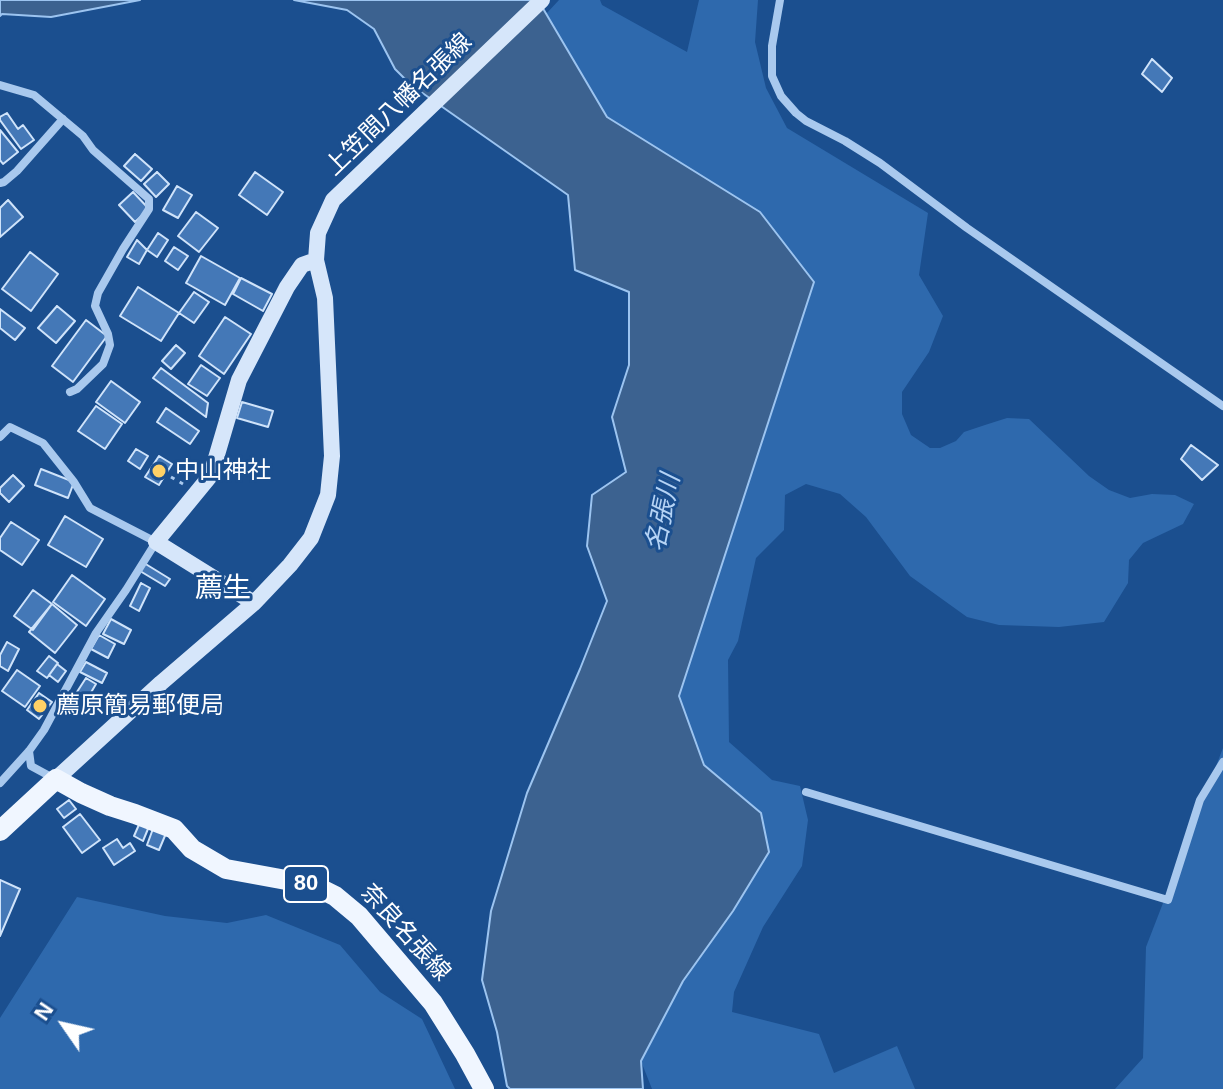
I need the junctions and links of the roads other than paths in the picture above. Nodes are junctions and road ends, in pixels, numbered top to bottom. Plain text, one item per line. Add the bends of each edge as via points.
1 (542, 0) edge
2 (780, 0) edge
3 (0, 85) edge
4 (63, 119) junction
5 (0, 183) edge
6 (316, 260) junction
7 (70, 392) dead end
8 (1223, 406) edge
9 (0, 437) edge
10 (156, 542) junction
11 (254, 603) junction
12 (29, 751) junction
13 (1223, 762) edge
14 (56, 779) junction
15 (0, 783) edge
16 (806, 792) dead end
17 (0, 831) edge
18 (484, 1089) edge

1 - 6 main road, 上笠間八幡名張線 via 333,200 318,233
2 - 8 street via 772,76 796,113 880,163
3 - 4 street via 34,95
4 - 5 street
4 - 7 street via 149,199 149,209 98,293 95,306 110,345 103,364
6 - 10 main road via 302,265 287,287 239,380 211,475
6 - 11 main road, 上笠間八幡名張線 via 325,298 332,456 328,495 311,538
9 - 10 street via 10,427 43,443 90,508
10 - 11 main road
10 - 12 street via 96,633
11 - 14 main road, 上笠間八幡名張線
12 - 14 street via 31,766
12 - 15 street
13 - 16 street via 1200,800 1168,900
14 - 17 main road
14 - 18 main road, 奈良名張線 / 80 via 174,829 192,849 226,869 311,885 335,896 433,1003

